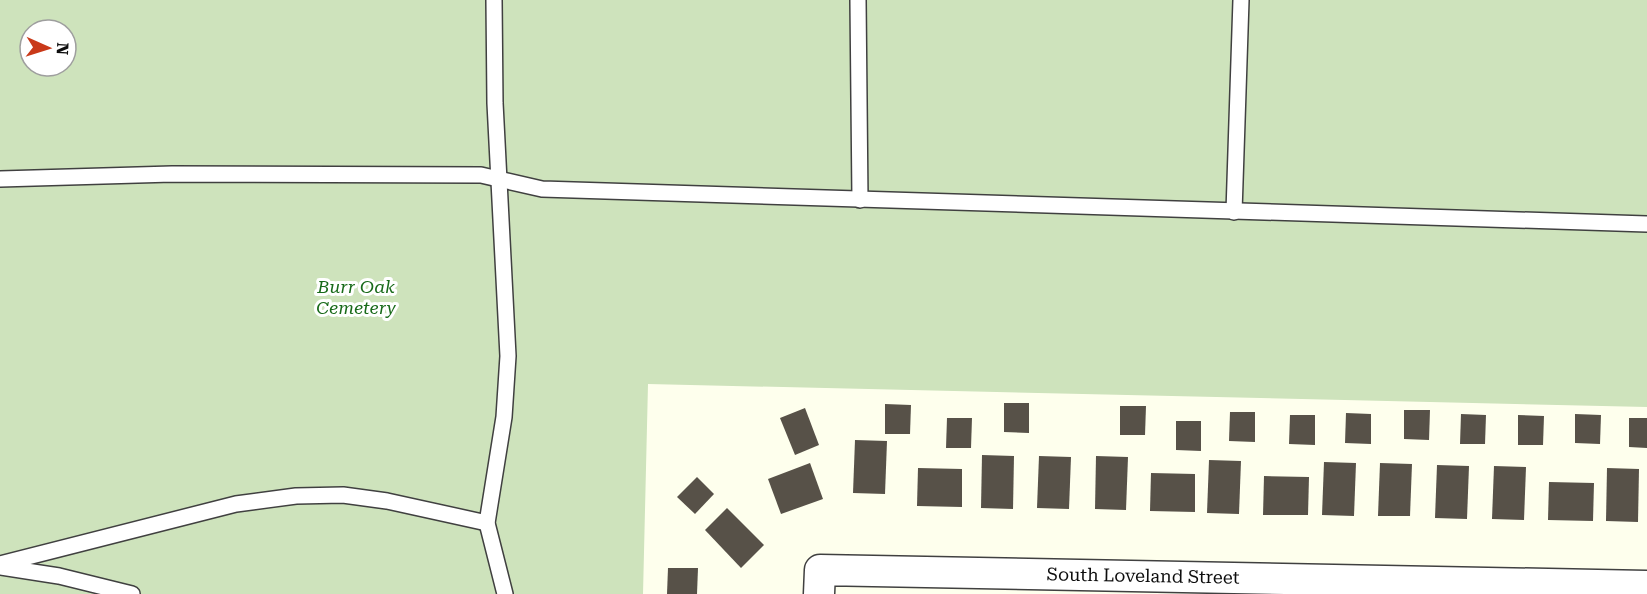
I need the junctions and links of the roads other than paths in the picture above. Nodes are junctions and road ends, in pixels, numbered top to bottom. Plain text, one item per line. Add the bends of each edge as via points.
1 (494, 0) edge
2 (858, 0) edge
3 (1241, 0) edge
4 (498, 177) junction
5 (0, 178) edge
6 (860, 200) junction
7 (1234, 212) junction
8 (1647, 224) edge
9 (487, 524) junction
10 (0, 566) edge
11 (819, 582) edge
12 (1647, 586) edge
13 (132, 594) edge
14 (505, 594) edge

1 - 4 lane
2 - 6 lane
3 - 7 lane
4 - 5 lane via 172,174
4 - 6 lane via 542,189
4 - 9 lane via 508,356 504,417
6 - 7 lane
7 - 8 lane
9 - 10 lane via 365,498 296,496 236,504
9 - 14 lane
10 - 13 lane
11 - 12 street, South Loveland Street

